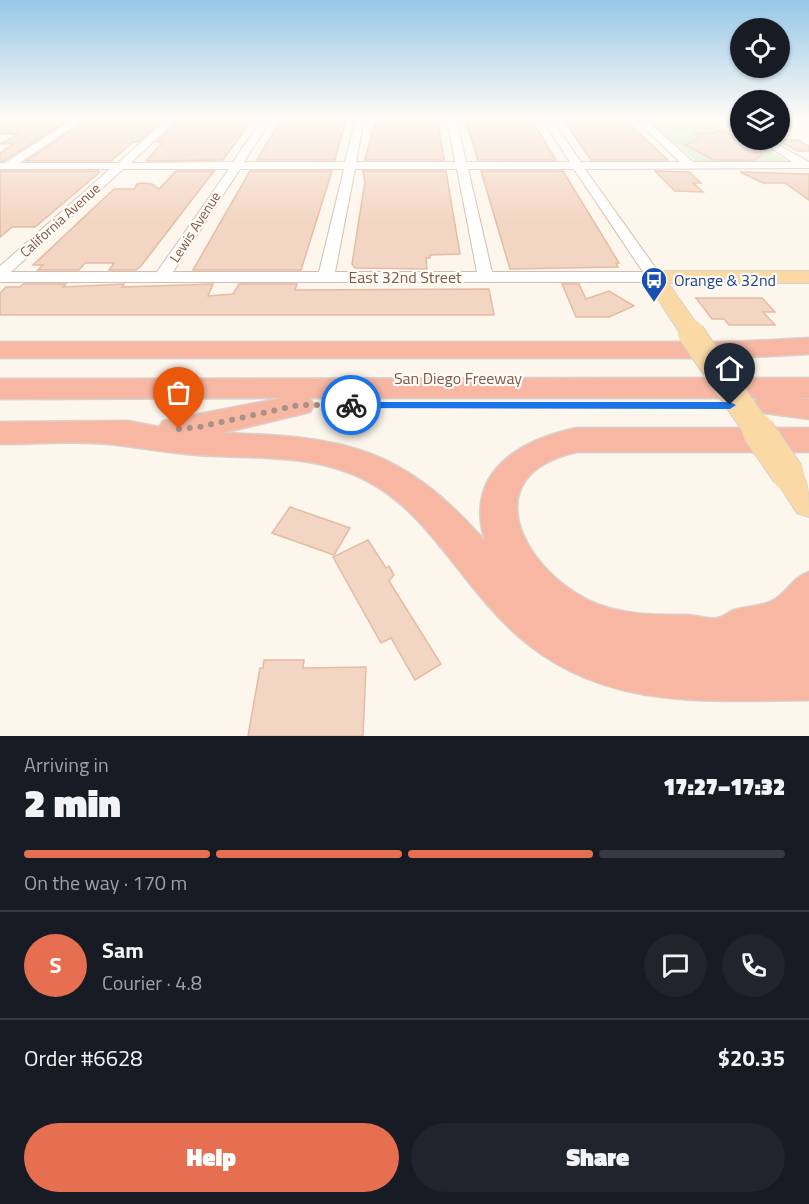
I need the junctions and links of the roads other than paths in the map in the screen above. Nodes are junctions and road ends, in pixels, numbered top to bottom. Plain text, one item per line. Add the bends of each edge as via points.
1 (26, 152) edge
2 (136, 152) edge
3 (245, 152) edge
4 (353, 152) edge
5 (459, 152) edge
6 (568, 152) edge
7 (676, 152) edge
8 (785, 152) edge
9 (236, 165) junction
10 (350, 165) junction
11 (462, 165) junction
12 (577, 165) junction
13 (690, 165) junction
14 (807, 165) edge
15 (4, 166) edge
16 (121, 166) junction
17 (0, 276) edge
18 (162, 277) junction
19 (326, 277) junction
20 (654, 277) junction
21 (809, 277) edge
22 (486, 278) junction
23 (809, 346) edge
24 (0, 350) edge
25 (117, 350) junction
26 (383, 350) junction
27 (0, 360) edge
28 (809, 373) edge
29 (809, 378) edge
30 (0, 379) edge
31 (809, 388) edge
32 (0, 389) edge
33 (809, 395) edge
34 (299, 405) junction
35 (0, 406) edge
36 (46, 406) junction
37 (809, 407) edge
38 (0, 433) edge
39 (111, 433) junction
40 (799, 457) edge
41 (809, 504) edge
42 (809, 592) edge
43 (698, 638) junction
44 (809, 644) edge
45 (809, 676) edge

1 - 15 street
2 - 16 street, California Avenue
3 - 9 street, Lewis Avenue
4 - 10 street
5 - 11 street
6 - 12 street
7 - 13 street
8 - 14 street
9 - 10 street
9 - 16 street
9 - 18 street, Lewis Avenue
10 - 11 street
10 - 19 street
11 - 12 street
11 - 22 street
12 - 13 street
12 - 20 street
13 - 14 street
15 - 16 street
16 - 17 street, California Avenue
17 - 18 street, East 32nd Street
18 - 19 street, East 32nd Street
19 - 22 street, East 32nd Street
20 - 21 main road, East 32nd Street
20 - 22 street, East 32nd Street
20 - 40 main road, bridge via 692,333
23 - 26 highway via 730,350
24 - 25 highway
25 - 26 highway
25 - 27 highway
26 - 28 highway via 438,357
29 - 30 highway, San Diego Freeway
31 - 32 highway
33 - 36 highway via 82,395
34 - 36 highway, San Diego Freeway
34 - 37 highway, San Diego Freeway
34 - 39 highway via 199,427
35 - 36 highway, San Diego Freeway
38 - 39 highway
39 - 45 highway via 314,451 377,470 400,483 443,520 543,632 593,660 653,676
40 - 41 main road
40 - 43 highway via 577,440 535,452 508,478 499,511 503,538 518,569 544,599 607,631 652,638
42 - 43 highway via 794,613 766,626
43 - 44 highway

